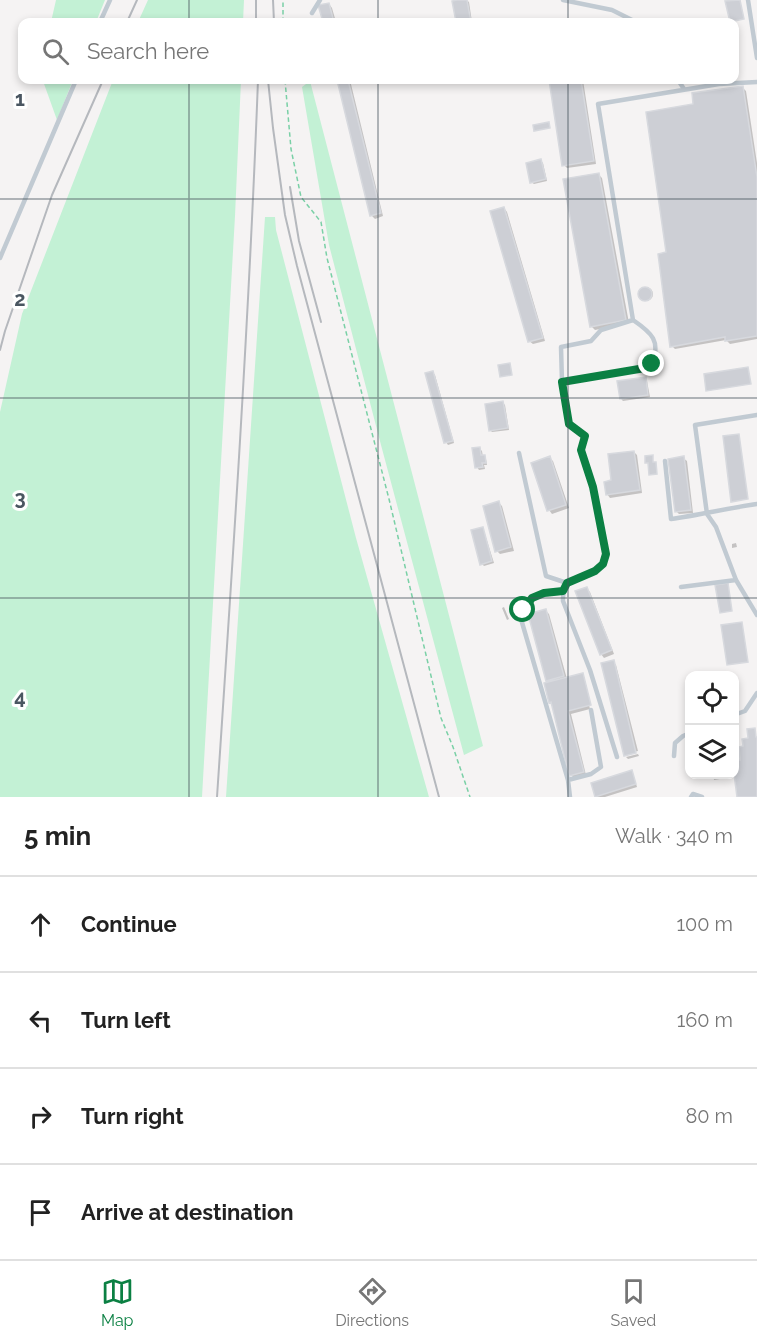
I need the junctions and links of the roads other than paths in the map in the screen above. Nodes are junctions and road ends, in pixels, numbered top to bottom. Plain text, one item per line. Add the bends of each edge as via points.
1 (110, 0) edge
2 (320, 0) edge
3 (563, 0) edge
4 (748, 0) edge
5 (312, 13) dead end
6 (102, 18) edge
7 (628, 18) edge
8 (757, 58) edge
9 (757, 82) edge
10 (739, 83) edge
11 (74, 84) edge
12 (681, 84) edge
13 (719, 84) edge
14 (684, 89) junction
15 (0, 258) edge
16 (633, 320) junction
17 (562, 382) junction
18 (757, 415) edge
19 (519, 453) dead end
20 (664, 461) dead end
21 (757, 504) edge
22 (707, 514) junction
23 (736, 580) junction
24 (567, 583) junction
25 (681, 587) dead end
26 (563, 591) junction
27 (757, 615) edge
28 (757, 693) edge
29 (591, 710) dead end
30 (739, 714) edge
31 (685, 735) edge
32 (675, 756) dead end
33 (617, 757) dead end
34 (568, 780) junction
35 (570, 797) edge
36 (691, 797) edge
37 (702, 797) edge

1 - 6 lane
2 - 5 lane
3 - 7 lane via 612,10
4 - 8 lane
9 - 10 lane
11 - 15 lane
12 - 14 lane
13 - 14 lane
14 - 16 lane via 598,104
16 - 17 lane via 601,330 591,341 561,347
16 - 17 lane via 654,337 656,354 652,364
17 - 24 lane via 569,424 585,436 581,450 593,487 606,554 595,571
18 - 22 lane via 695,425
19 - 24 lane via 546,576
20 - 22 lane via 671,519
21 - 22 lane
22 - 23 lane via 716,527
23 - 25 lane
23 - 27 lane
24 - 26 lane
26 - 33 lane via 563,601
26 - 34 lane via 532,598 521,619
28 - 30 lane
29 - 34 lane via 601,766 591,774
31 - 32 lane via 675,743
34 - 35 lane
36 - 37 lane

